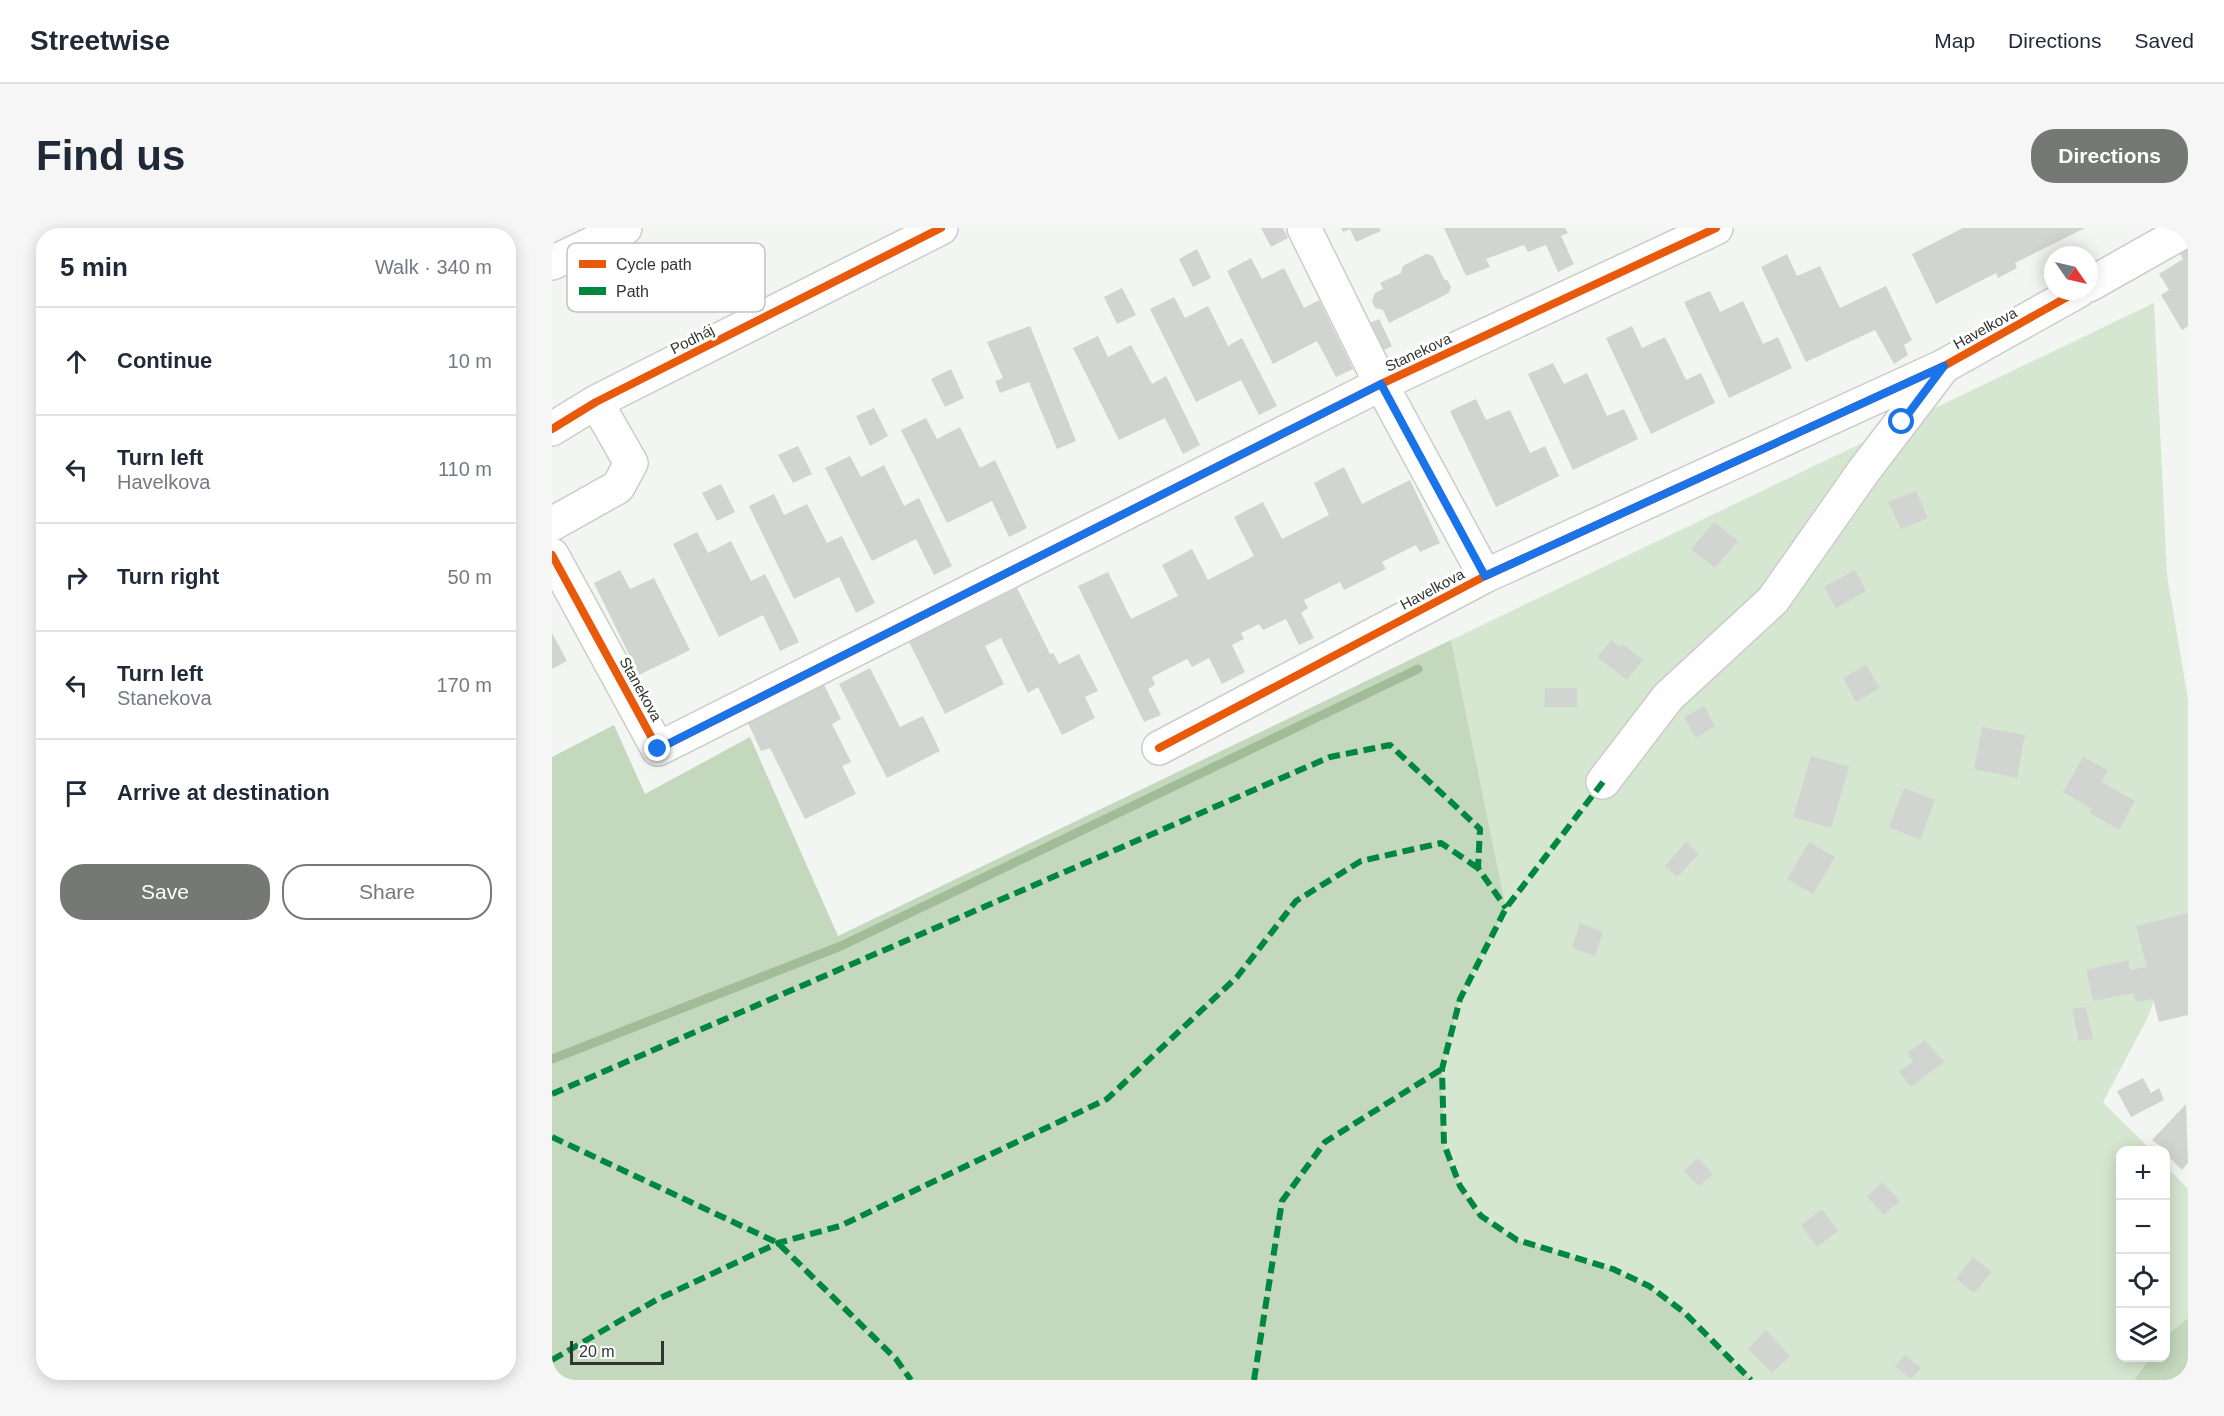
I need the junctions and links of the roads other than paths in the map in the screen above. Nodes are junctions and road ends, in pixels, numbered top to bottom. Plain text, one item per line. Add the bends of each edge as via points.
1 (625, 228) edge
2 (942, 228) edge
3 (1304, 228) edge
4 (1716, 228) edge
5 (2188, 229) edge
6 (594, 243) edge
7 (567, 256) edge
8 (552, 263) edge
9 (2098, 280) edge
10 (2062, 300) edge
11 (1944, 366) junction
12 (1381, 384) junction
13 (596, 402) junction
14 (552, 429) edge
15 (552, 524) edge
16 (552, 555) edge
17 (1485, 576) junction
18 (1159, 748) dead end
19 (1603, 782) dead end

1 - 6 street
2 - 13 street, Podháj
3 - 12 street
4 - 12 street, Stanekova
5 - 9 street
7 - 8 street
10 - 11 street, Havelkova
11 - 17 street, Havelkova
11 - 19 street via 1773,600 1668,697
12 - 16 street, Stanekova via 658,749
12 - 17 street
13 - 14 street, Podháj
13 - 15 street via 631,462 618,487
17 - 18 street, Havelkova

